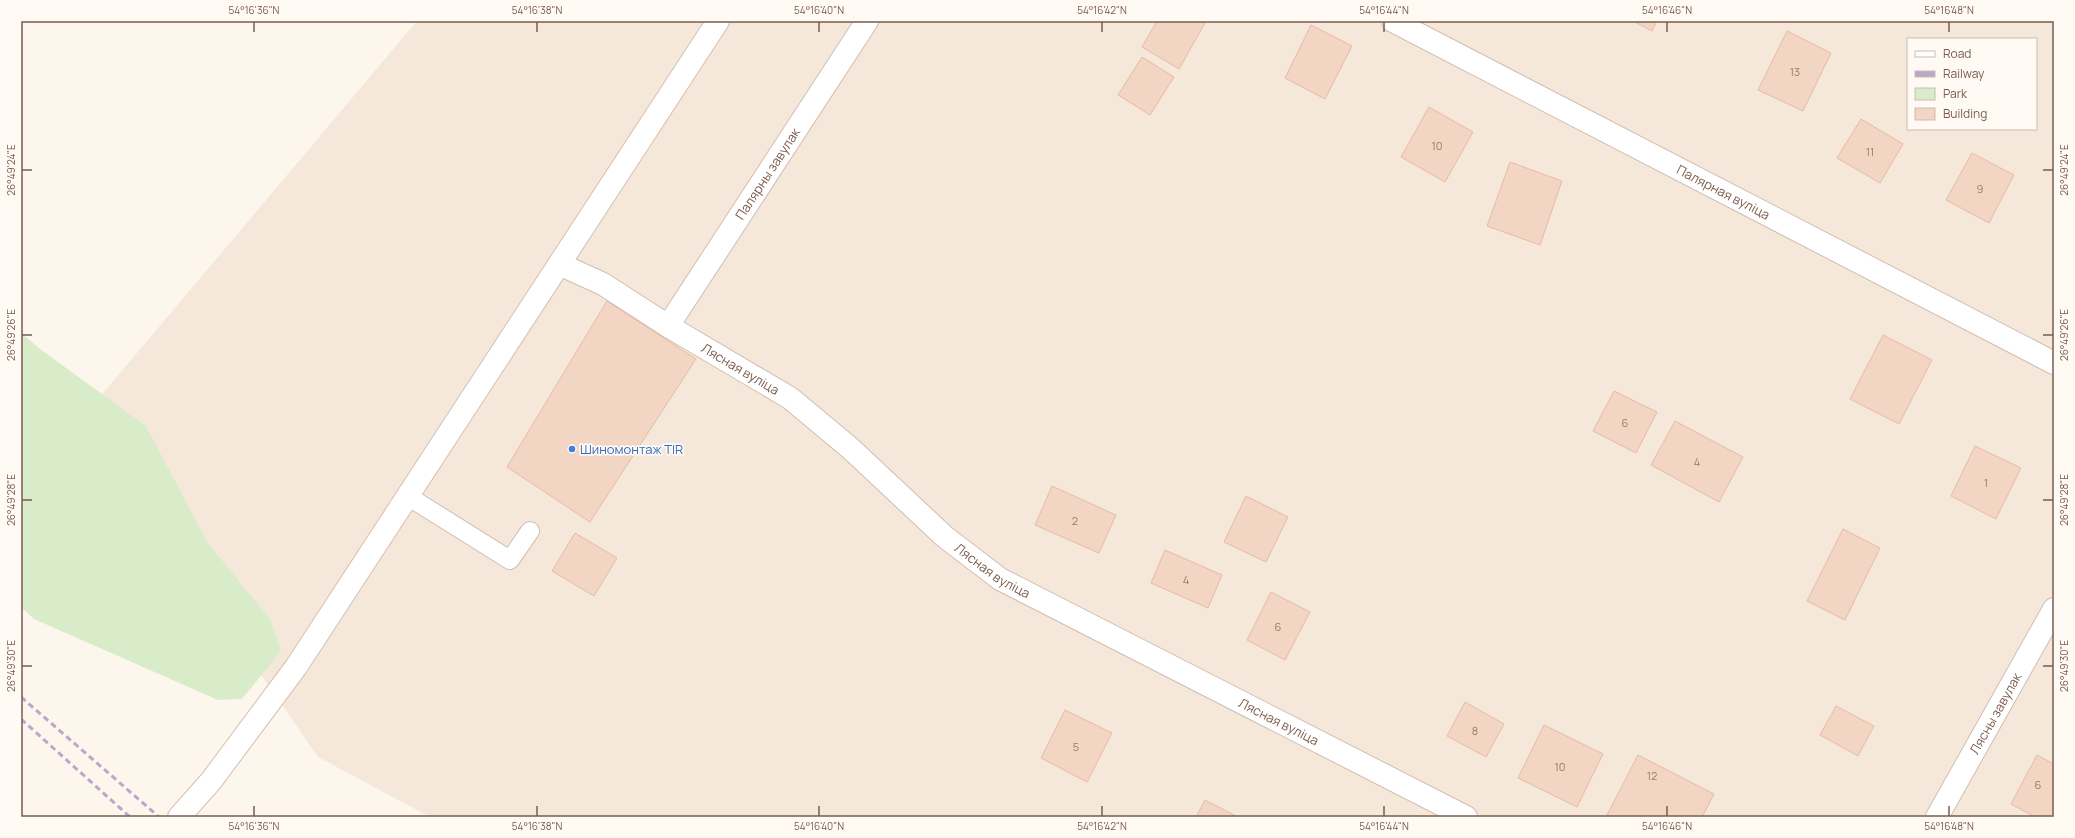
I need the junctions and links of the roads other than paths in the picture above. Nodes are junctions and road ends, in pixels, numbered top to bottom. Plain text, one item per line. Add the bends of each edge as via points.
1 (718, 21) edge
2 (867, 21) edge
3 (1392, 21) edge
4 (559, 264) junction
5 (668, 326) junction
6 (2054, 363) edge
7 (409, 497) junction
8 (530, 530) dead end
9 (2054, 609) edge
10 (179, 817) edge
11 (1466, 817) edge
12 (1937, 817) edge

1 - 4 street
2 - 5 street, Палярны завулак
3 - 6 street, Палярная вуліца
4 - 5 street, Лясная вуліца via 603,284
4 - 7 street
5 - 11 street, Лясная вуліца via 790,398 850,448 945,537 1000,579
7 - 8 lane via 510,560
7 - 10 street via 296,667 211,781
9 - 12 street, Лясны завулак

